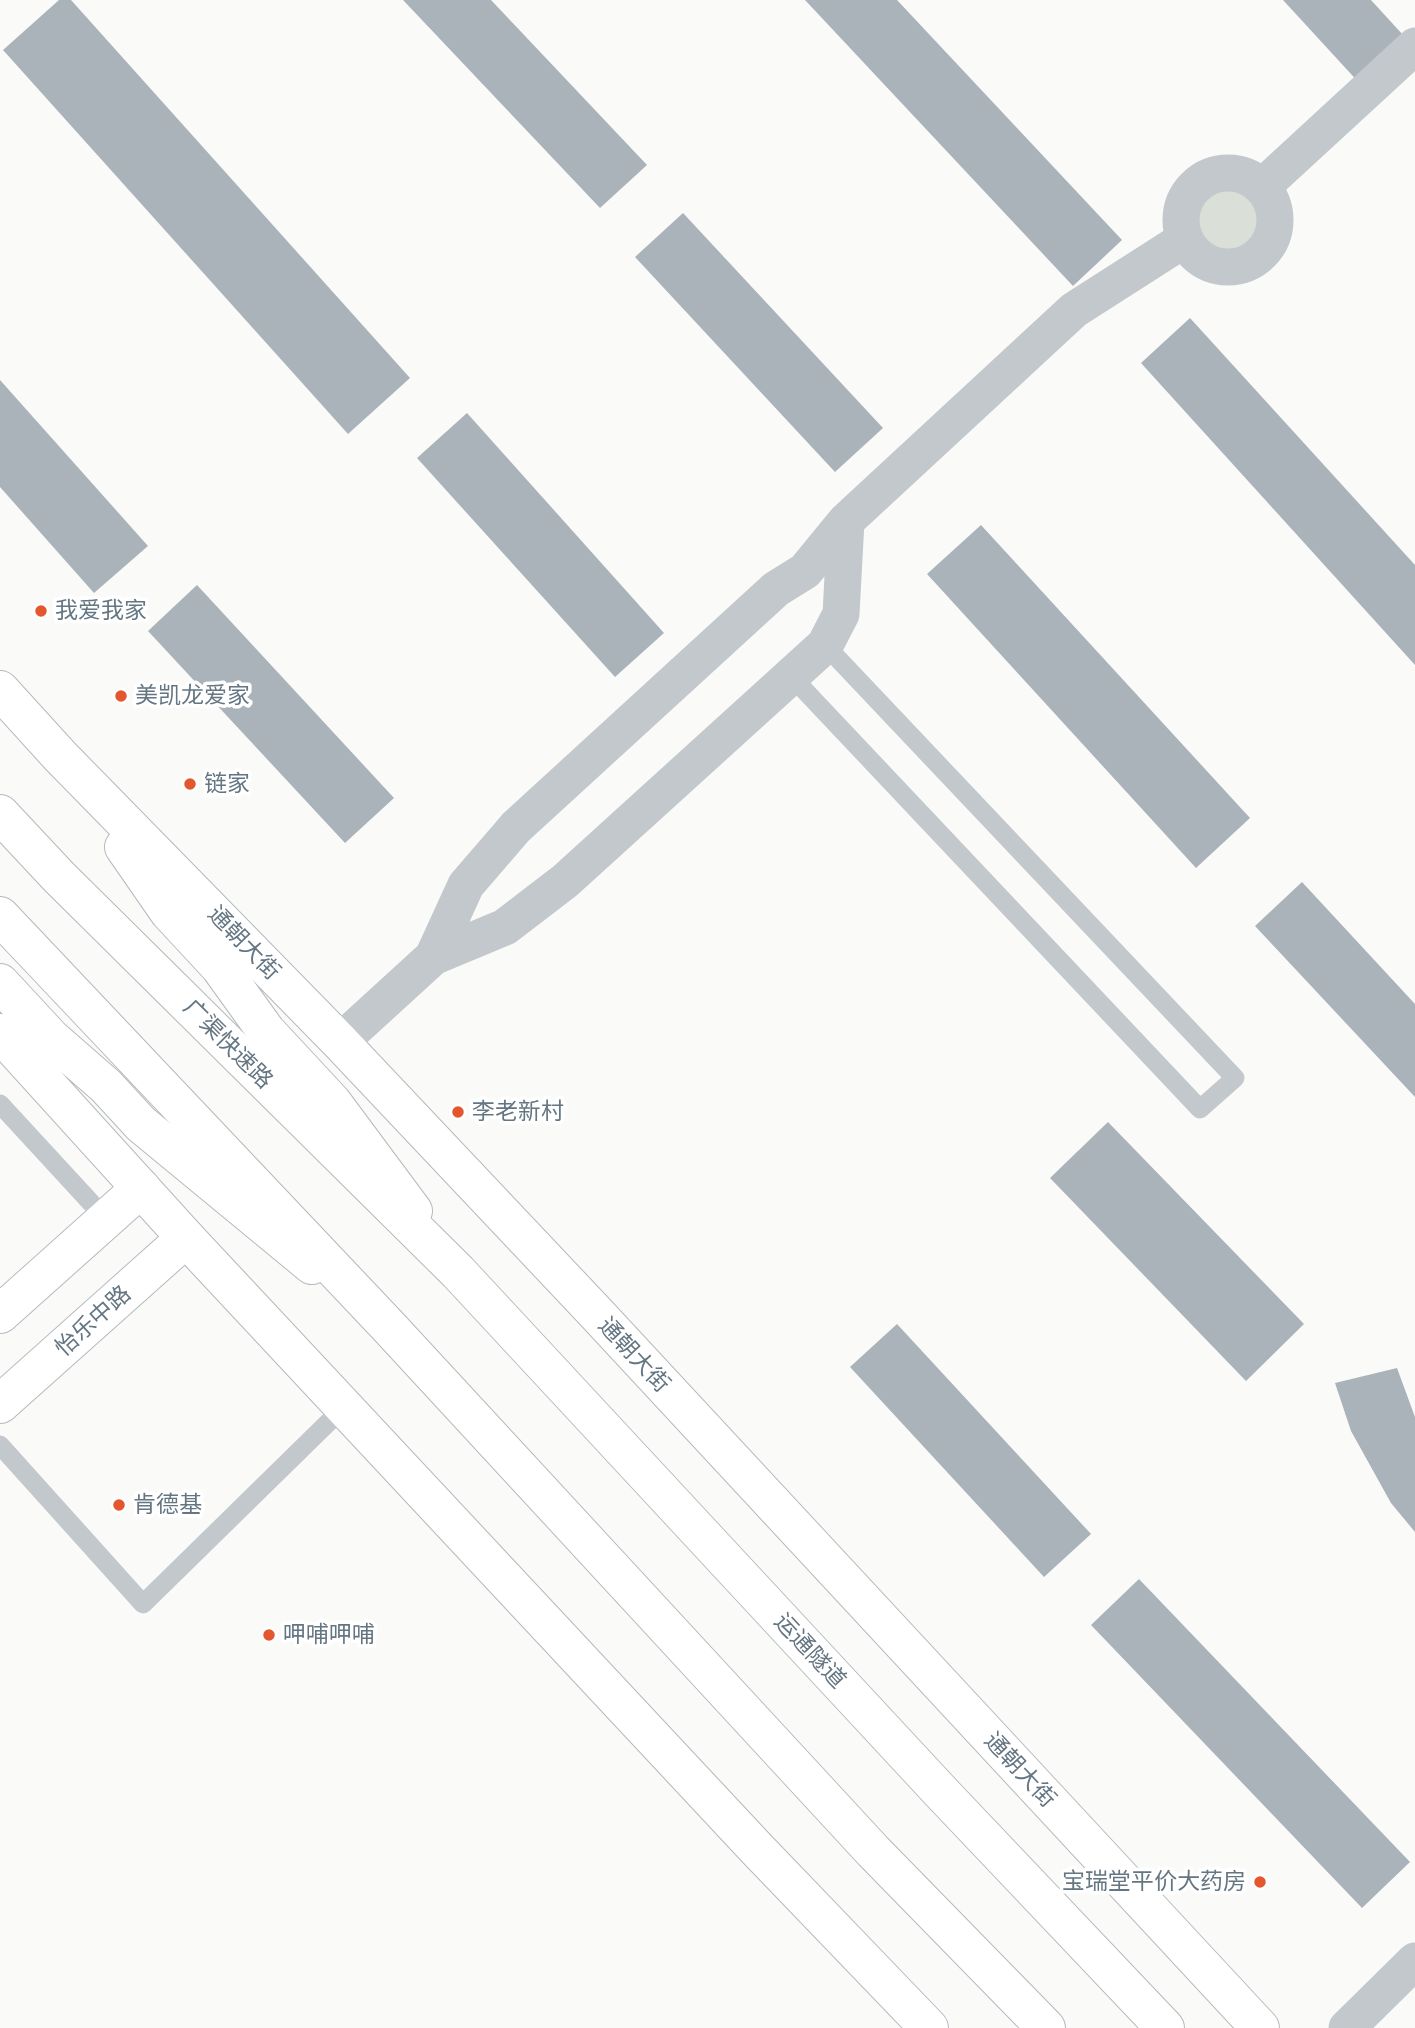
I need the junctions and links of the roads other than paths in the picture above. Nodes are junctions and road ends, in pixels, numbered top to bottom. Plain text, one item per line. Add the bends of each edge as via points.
1 (1415, 46) edge
2 (1262, 187) junction
3 (1185, 239) junction
4 (846, 521) junction
5 (825, 645) junction
6 (791, 676) junction
7 (0, 690) edge
8 (60, 756) junction
9 (0, 814) edge
10 (4, 920) edge
11 (433, 957) junction
12 (0, 983) edge
13 (0, 1033) edge
14 (341, 1042) junction
15 (0, 1104) edge
16 (141, 1188) junction
17 (106, 1219) junction
18 (186, 1238) junction
19 (458, 1272) junction
20 (0, 1314) edge
21 (389, 1327) junction
22 (0, 1404) edge
23 (344, 1407) junction
24 (0, 1445) edge
25 (1415, 1961) edge
26 (929, 2028) edge
27 (1046, 2028) edge
28 (1165, 2028) edge
29 (1259, 2028) edge
30 (1347, 2028) edge

1 - 2 street
2 - 3 street via 1237,174 1223,173 1197,184 1182,210
2 - 3 street via 1275,214 1270,243 1261,255 1234,267 1219,267 1193,252
3 - 4 street via 1074,310
4 - 5 street via 841,614
4 - 11 street via 804,571 776,589 516,827 466,885
5 - 6 street
5 - 6 lane via 1235,1078 1200,1109
6 - 11 street via 565,881 505,927
7 - 8 main road, 通朝大街
8 - 14 main road, 通朝大街
8 - 19 main road via 169,912 331,1102
9 - 19 main road, 广渠快速路
10 - 21 main road
11 - 14 street
12 - 21 main road via 141,1124
13 - 16 main road
14 - 29 main road, 通朝大街
15 - 17 lane
16 - 17 main road
16 - 18 main road
17 - 20 main road
18 - 22 main road, 怡乐中路
18 - 23 main road
19 - 28 main road, 运通隧道
21 - 27 main road via 873,1851
23 - 24 lane via 143,1604
23 - 26 main road
25 - 30 street

